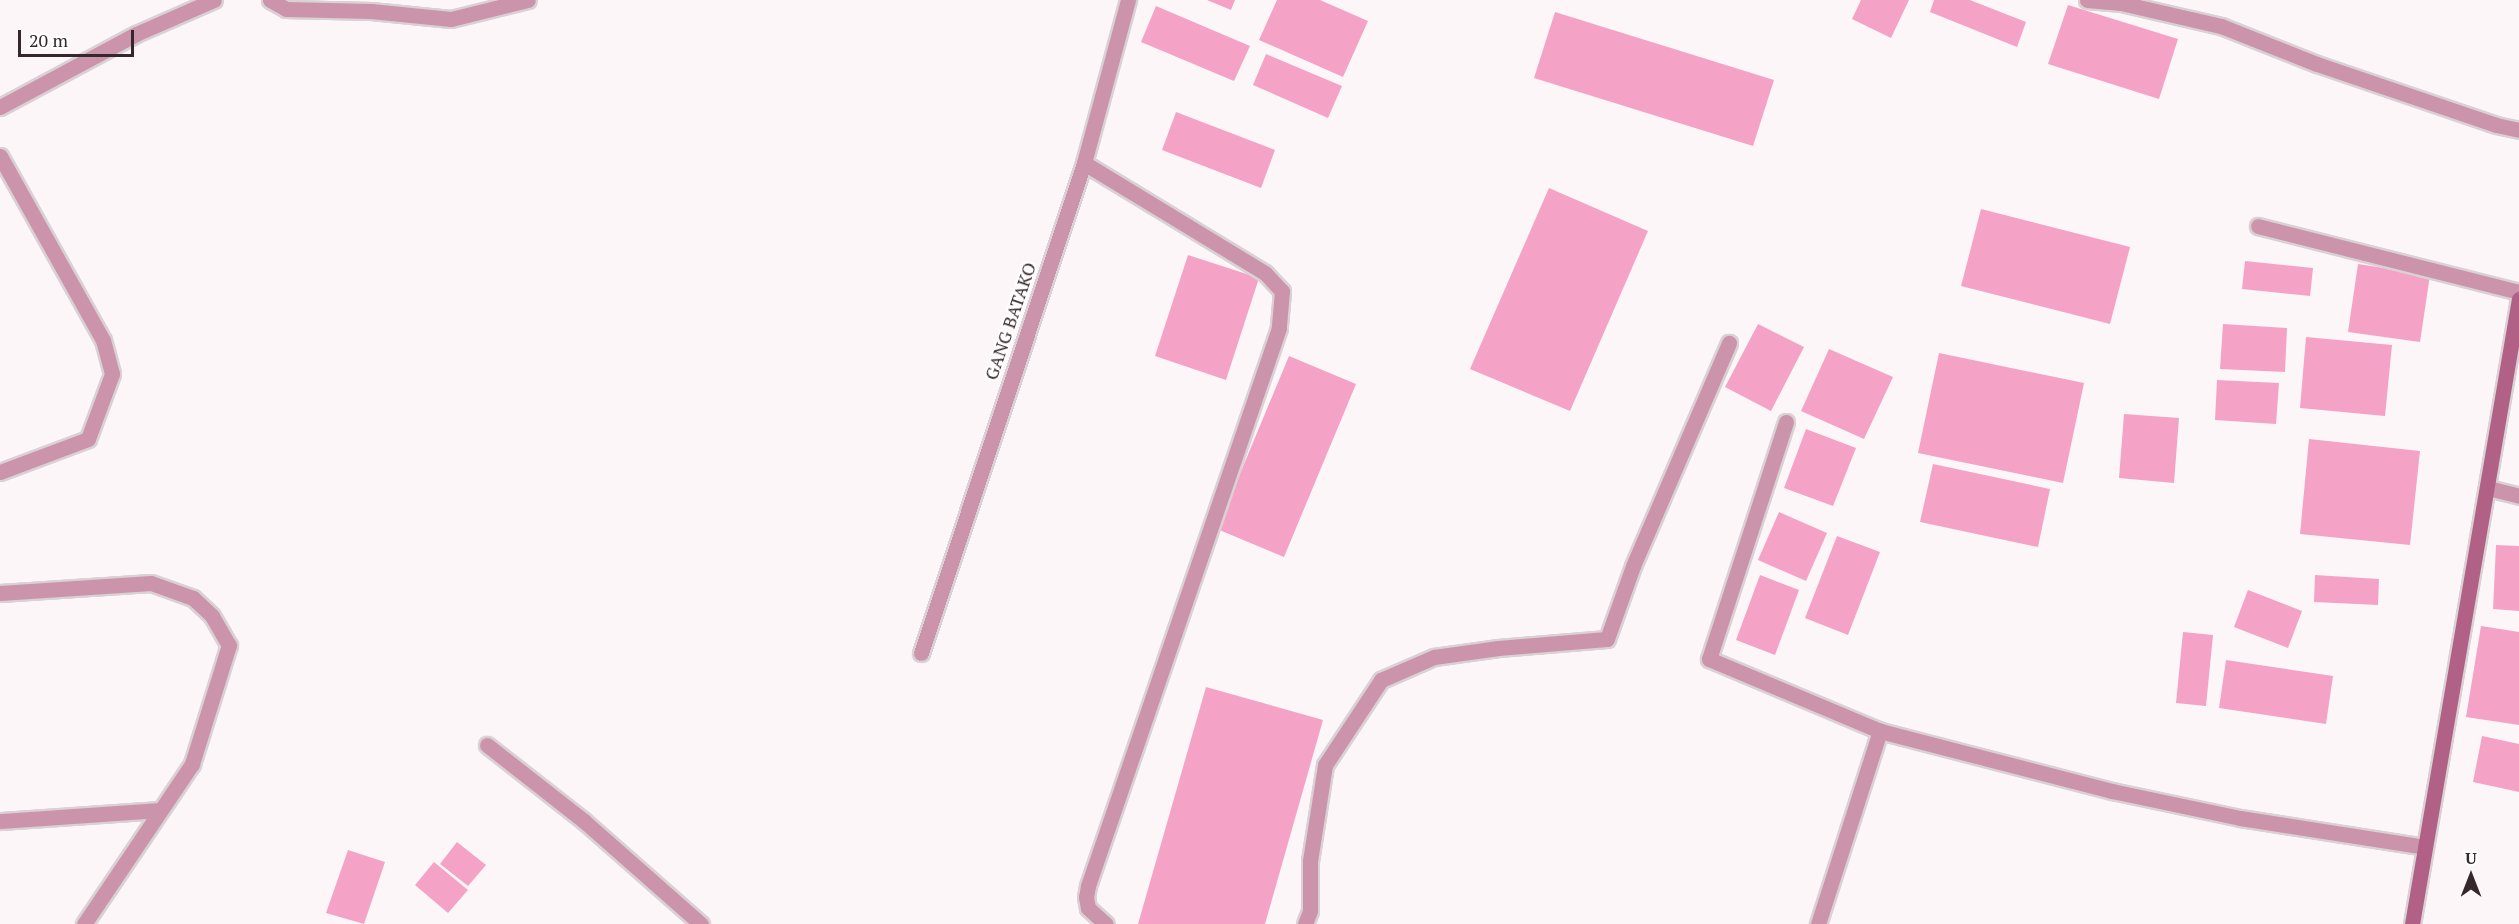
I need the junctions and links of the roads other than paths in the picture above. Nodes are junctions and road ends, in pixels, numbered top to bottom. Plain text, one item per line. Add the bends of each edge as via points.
1 (214, 0) edge
2 (270, 0) edge
3 (528, 0) edge
4 (1128, 0) edge
5 (2087, 0) edge
6 (0, 107) edge
7 (2519, 130) edge
8 (0, 156) edge
9 (1084, 163) junction
10 (2258, 225) dead end
11 (2519, 292) edge
12 (2519, 299) edge
13 (1729, 343) dead end
14 (1786, 422) dead end
15 (0, 472) edge
16 (2488, 488) junction
17 (2519, 496) edge
18 (0, 593) edge
19 (921, 653) dead end
20 (1880, 731) junction
21 (487, 745) dead end
22 (160, 810) junction
23 (0, 821) edge
24 (2426, 848) junction
25 (1311, 920) edge
26 (84, 924) edge
27 (700, 924) edge
28 (1106, 924) edge
29 (1818, 924) edge
30 (2412, 924) edge

1 - 6 street via 136,34
2 - 3 street via 286,9 371,11 451,19
4 - 9 street, GANG BATAKO
5 - 7 street via 2121,3 2221,26 2318,64
8 - 15 street via 103,340 112,374 88,440
9 - 19 street, GANG BATAKO
9 - 28 street via 1265,273 1282,291 1279,328 1088,886 1088,908
10 - 11 street
12 - 16 street
13 - 25 street via 1633,566 1607,639 1434,657 1381,680 1324,765 1310,861
14 - 20 street via 1709,659
16 - 17 street
16 - 24 street
18 - 22 street via 151,583 193,598 212,616 229,645 192,765
20 - 24 street via 2112,791 2240,818
20 - 29 street
21 - 27 street via 584,821
22 - 23 street
22 - 26 street
24 - 30 street

